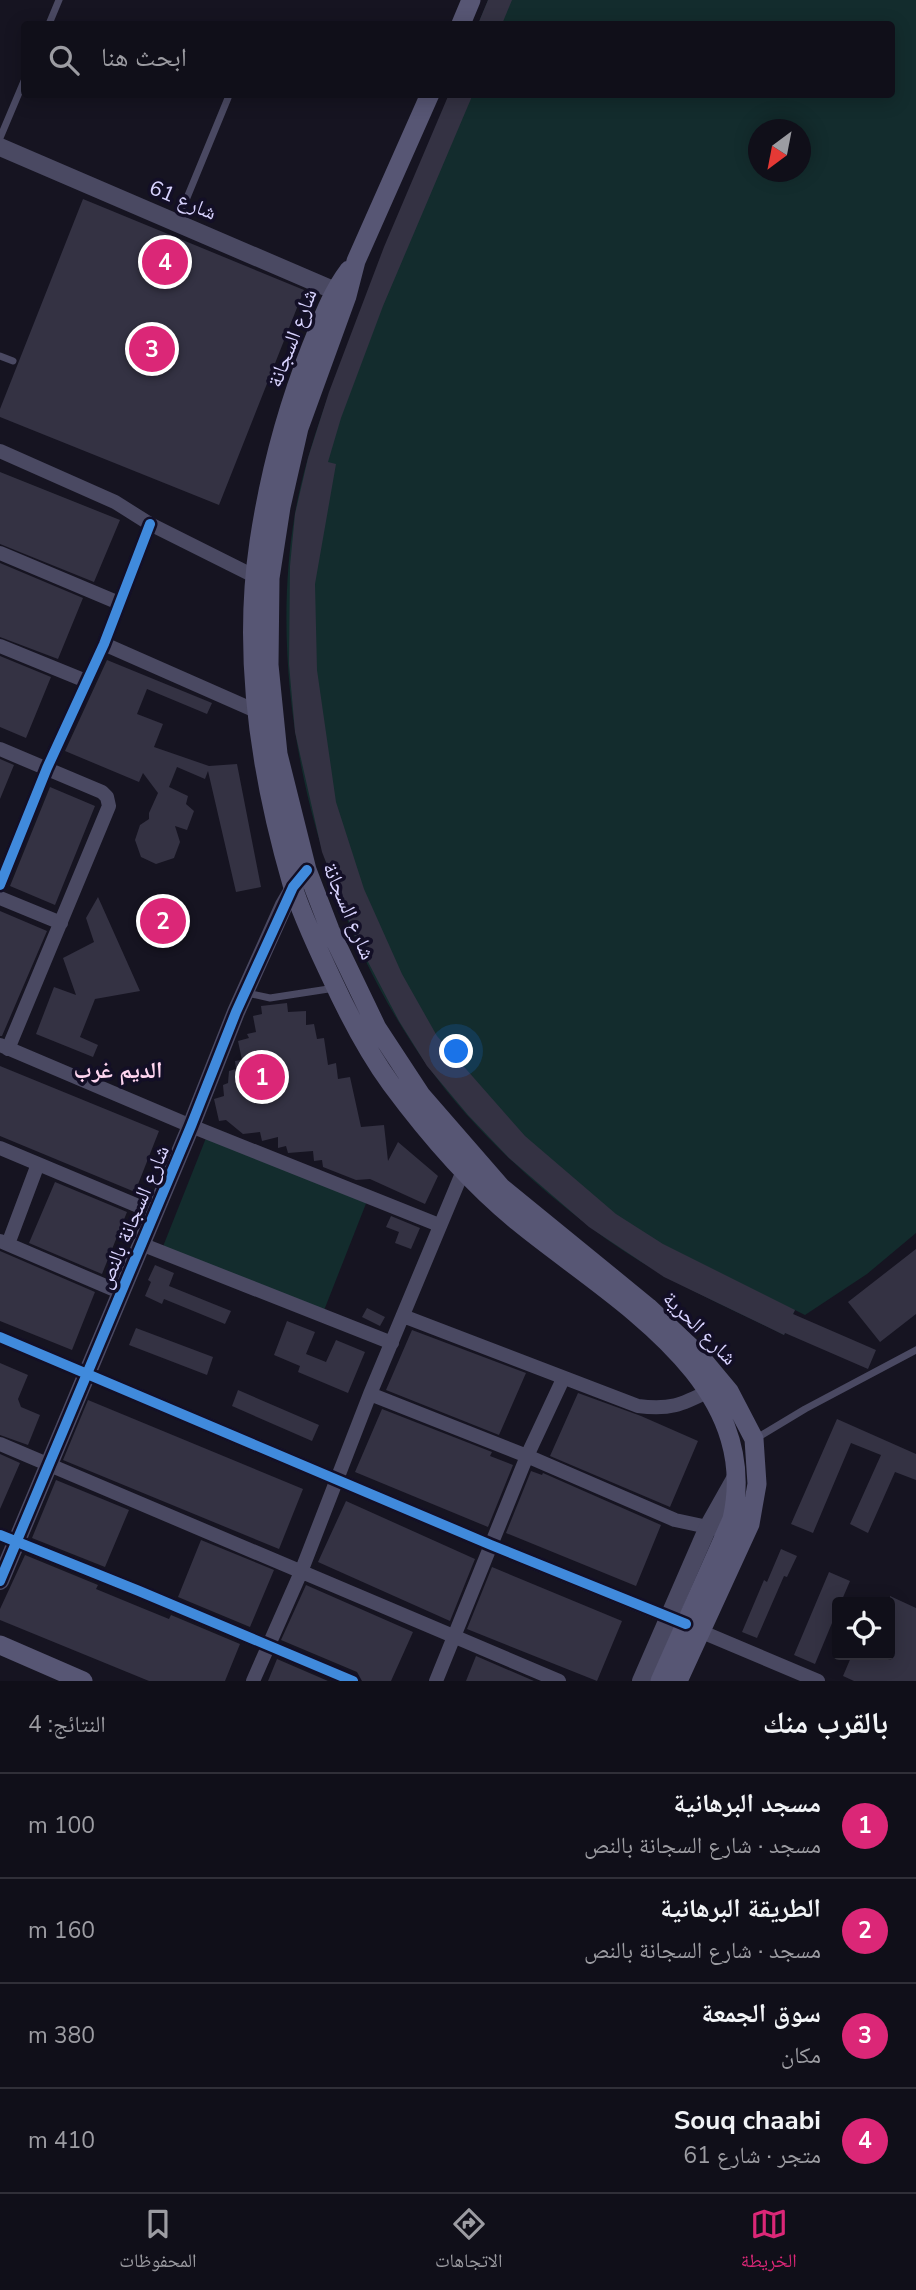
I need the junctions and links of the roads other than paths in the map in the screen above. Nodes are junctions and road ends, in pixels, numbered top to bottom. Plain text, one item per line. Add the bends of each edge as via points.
1 (59, 0) edge
2 (471, 0) edge
3 (50, 21) edge
4 (462, 21) edge
5 (21, 88) edge
6 (228, 98) dead end
7 (428, 98) edge
8 (0, 138) edge
9 (0, 147) edge
10 (177, 223) junction
11 (341, 293) junction
12 (0, 356) edge
13 (13, 361) dead end
14 (0, 451) edge
15 (150, 524) junction
16 (0, 552) edge
17 (254, 576) junction
18 (119, 603) junction
19 (104, 644) junction
20 (0, 646) edge
21 (86, 681) junction
22 (257, 711) junction
23 (0, 749) edge
24 (47, 768) junction
25 (307, 870) junction
26 (0, 885) edge
27 (293, 887) junction
28 (0, 898) edge
29 (61, 923) junction
30 (336, 988) junction
31 (245, 993) junction
32 (4, 1047) edge
33 (191, 1126) junction
34 (0, 1148) edge
35 (38, 1164) junction
36 (463, 1171) junction
37 (155, 1213) junction
38 (520, 1215) junction
39 (439, 1225) junction
40 (4, 1243) edge
41 (141, 1244) junction
42 (122, 1293) junction
43 (403, 1316) junction
44 (0, 1337) edge
45 (393, 1343) junction
46 (916, 1350) edge
47 (88, 1373) junction
48 (563, 1379) junction
49 (709, 1391) junction
50 (370, 1394) junction
51 (754, 1439) junction
52 (0, 1444) edge
53 (527, 1457) junction
54 (48, 1464) junction
55 (337, 1479) junction
56 (727, 1531) junction
57 (0, 1535) edge
58 (18, 1543) junction
59 (491, 1545) junction
60 (301, 1572) junction
61 (0, 1581) edge
62 (686, 1625) junction
63 (453, 1637) junction
64 (0, 1645) edge
65 (270, 1646) junction
66 (83, 1681) edge
67 (253, 1681) edge
68 (353, 1681) edge
69 (436, 1681) edge
70 (559, 1681) edge
71 (640, 1681) edge
72 (660, 1681) edge
73 (678, 1681) edge
74 (818, 1681) edge

1 - 3 lane
2 - 4 main road
5 - 8 lane
6 - 10 lane
7 - 11 main road, شارع السجانة
9 - 10 street, شارع 61
10 - 11 street, شارع 61
11 - 17 main road, شارع السجانة via 284,424
11 - 25 main road, شارع السجانة via 299,428 270,578 269,665 278,754
12 - 13 lane
14 - 15 street via 115,502
15 - 17 street
15 - 18 street
16 - 18 street
17 - 22 main road, شارع السجانة
18 - 19 street
19 - 21 street
19 - 22 street
20 - 21 street
21 - 24 street
22 - 27 main road, شارع السجانة
23 - 24 street
24 - 26 street
24 - 29 street via 102,792 109,806
25 - 27 street, شارع السجانة بالنص
25 - 38 main road, شارع السجانة via 357,988 397,1061
27 - 30 main road, شارع السجانة
27 - 31 street, شارع السجانة بالنص
28 - 29 street
29 - 32 street
30 - 31 lane via 270,998
30 - 36 main road, شارع السجانة via 390,1083
31 - 33 street, شارع السجانة بالنص
32 - 33 street
33 - 37 street, شارع السجانة بالنص
33 - 39 street
34 - 35 street
35 - 37 street
35 - 40 street
36 - 38 main road, شارع السجانة
36 - 39 street
37 - 41 street, شارع السجانة بالنص
38 - 49 main road, شارع الحرية via 662,1337
38 - 51 main road, شارع الحرية via 648,1307 699,1355 729,1391
39 - 43 street
40 - 42 street
41 - 42 street, شارع السجانة بالنص
41 - 45 street
42 - 47 street, شارع السجانة بالنص
43 - 45 street
43 - 48 street
44 - 47 street
45 - 50 street
46 - 51 lane
47 - 54 street, شارع السجانة بالنص
47 - 55 street
48 - 49 street via 638,1406 661,1409
48 - 53 street
49 - 56 main road, شارع الحرية via 726,1424 737,1464 735,1505
50 - 53 street
50 - 55 street
51 - 56 main road, شارع الحرية via 757,1484 753,1511
52 - 54 street
53 - 56 street via 675,1520
53 - 59 street
54 - 58 street, شارع السجانة بالنص
54 - 60 street
55 - 59 street
55 - 60 street
56 - 62 main road, شارع الحرية
57 - 58 street
58 - 61 street, شارع السجانة بالنص
58 - 65 street
59 - 62 street
59 - 63 street
60 - 63 street
60 - 65 street
62 - 71 street
62 - 72 main road, شارع الحرية
62 - 73 main road, شارع الحرية
62 - 74 street
63 - 69 street
63 - 70 street
64 - 66 main road
65 - 67 street
65 - 68 street

